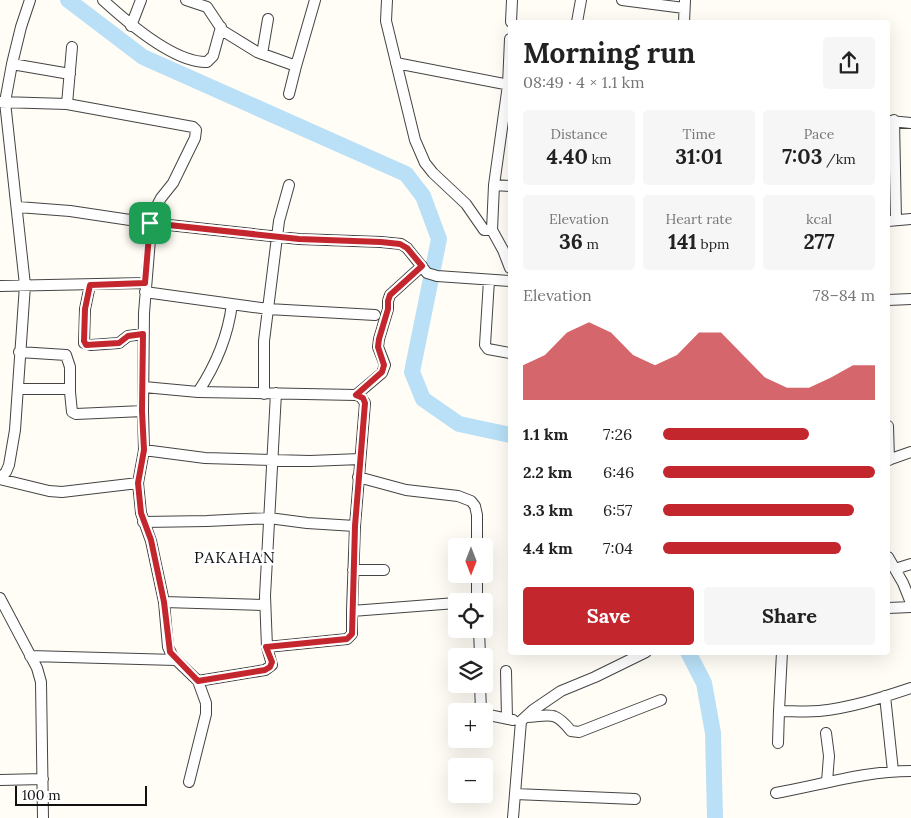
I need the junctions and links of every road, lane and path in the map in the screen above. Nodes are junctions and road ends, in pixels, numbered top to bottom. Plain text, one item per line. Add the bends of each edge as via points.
1 (30, 0) edge
2 (104, 0) edge
3 (141, 0) edge
4 (186, 0) edge
5 (315, 0) edge
6 (387, 0) edge
7 (512, 0) edge
8 (581, 0) edge
9 (622, 0) edge
10 (208, 3) edge
11 (684, 4) edge
12 (268, 18) dead end
13 (511, 20) edge
14 (577, 20) edge
15 (684, 20) edge
16 (130, 26) junction
17 (220, 28) junction
18 (72, 48) dead end
19 (262, 54) junction
20 (401, 63) junction
21 (12, 64) junction
22 (296, 66) junction
23 (70, 74) junction
24 (508, 85) edge
25 (508, 92) edge
26 (288, 94) dead end
27 (3, 102) edge
28 (67, 104) junction
29 (891, 121) edge
30 (911, 123) edge
31 (494, 185) junction
32 (289, 186) dead end
33 (508, 186) edge
34 (18, 208) junction
35 (911, 219) edge
36 (892, 220) edge
37 (150, 223) junction
38 (490, 230) junction
39 (277, 236) junction
40 (508, 263) edge
41 (429, 272) junction
42 (489, 280) junction
43 (508, 281) edge
44 (25, 285) junction
45 (90, 285) junction
46 (0, 286) edge
47 (145, 288) junction
48 (911, 299) edge
49 (890, 300) edge
50 (232, 304) junction
51 (268, 309) junction
52 (375, 315) dead end
53 (143, 334) junction
54 (19, 352) junction
55 (508, 353) edge
56 (144, 387) junction
57 (18, 389) junction
58 (70, 392) junction
59 (198, 392) junction
60 (276, 393) junction
61 (264, 394) junction
62 (356, 395) junction
63 (142, 411) junction
64 (144, 450) junction
65 (911, 452) edge
66 (360, 459) junction
67 (890, 459) edge
68 (272, 460) junction
69 (358, 477) junction
70 (0, 479) edge
71 (138, 483) junction
72 (270, 518) junction
73 (143, 522) junction
74 (355, 526) junction
75 (478, 538) edge
76 (890, 561) edge
77 (911, 564) edge
78 (895, 569) junction
79 (353, 570) junction
80 (384, 570) dead end
81 (0, 598) edge
82 (164, 602) junction
83 (448, 604) edge
84 (265, 605) junction
85 (911, 605) edge
86 (890, 608) edge
87 (352, 611) junction
88 (266, 647) junction
89 (640, 655) edge
90 (782, 655) edge
91 (30, 656) junction
92 (176, 660) junction
93 (506, 671) dead end
94 (198, 681) junction
95 (911, 688) edge
96 (885, 696) junction
97 (661, 700) dead end
98 (779, 711) junction
99 (493, 716) edge
100 (507, 719) junction
101 (524, 719) junction
102 (826, 733) dead end
103 (778, 743) dead end
104 (894, 771) junction
105 (911, 772) edge
106 (0, 780) edge
107 (42, 780) junction
108 (189, 782) dead end
109 (827, 782) junction
110 (776, 793) dead end
111 (515, 794) junction
112 (635, 800) dead end
113 (43, 818) edge
114 (513, 818) edge

1 - 21 street
2 - 16 street
3 - 16 street
4 - 10 street
5 - 22 street
6 - 20 street via 386,22
7 - 13 street
8 - 14 street
9 - 11 street
10 - 17 street
11 - 15 street
12 - 19 street
16 - 17 street via 177,55 197,63 207,62 213,56
17 - 19 street
18 - 23 street
19 - 22 street
20 - 24 street
20 - 38 street via 415,140 425,163 466,204 484,230
21 - 23 street
21 - 27 street
22 - 26 street
23 - 28 street
25 - 31 street
27 - 28 street
27 - 34 street
28 - 37 street via 195,128 195,138 173,183 155,207
29 - 30 street
29 - 36 street
31 - 33 street
31 - 38 street
32 - 39 street
34 - 37 street via 70,211
34 - 44 street
35 - 36 street
37 - 39 street
37 - 47 street
38 - 40 street
39 - 41 street via 400,244
39 - 51 street
41 - 42 street
41 - 62 street via 390,295 378,347 384,365 382,372
42 - 43 street
42 - 55 street via 485,345 488,349
44 - 45 street
44 - 46 street
44 - 54 street
45 - 47 street
45 - 53 street via 85,309 84,343 119,343 128,336
47 - 50 street
47 - 53 street
48 - 49 street
50 - 51 street
50 - 59 street via 226,336
51 - 52 street
51 - 61 street
53 - 56 street
54 - 57 street
54 - 58 street via 66,355 70,367
56 - 59 street
56 - 63 street
57 - 58 street via 65,388
57 - 70 street via 9,465
58 - 63 street via 74,413
59 - 61 street
60 - 61 street
60 - 62 street
60 - 68 street
62 - 66 street via 365,403
63 - 64 street
64 - 68 street via 205,458
64 - 71 street
65 - 67 street
66 - 68 street
66 - 69 street
68 - 72 street
69 - 74 street
69 - 75 street via 406,490 458,496 471,501 478,515
70 - 71 street via 62,492
71 - 73 street
72 - 73 street
72 - 74 street
72 - 84 street
73 - 82 street via 151,540
74 - 79 street
76 - 78 street
77 - 78 street
78 - 85 street
79 - 80 street
79 - 87 street
81 - 91 street
82 - 84 street
82 - 92 street via 168,648
83 - 87 street
84 - 88 street
85 - 86 street
87 - 88 street via 352,634 347,639
88 - 94 street via 272,662 268,669
89 - 101 street via 561,691
90 - 98 street
91 - 92 street
91 - 107 street via 41,682
92 - 94 street
93 - 100 street
94 - 108 street via 206,703 206,714
95 - 96 street
96 - 98 street via 819,711
96 - 104 street
97 - 101 street via 579,732 571,731 554,715
98 - 103 street
99 - 100 street
100 - 101 street
101 - 111 street
102 - 109 street via 829,756
104 - 105 street
104 - 109 street
106 - 107 street
107 - 113 street
109 - 110 street
111 - 112 street
111 - 114 street

